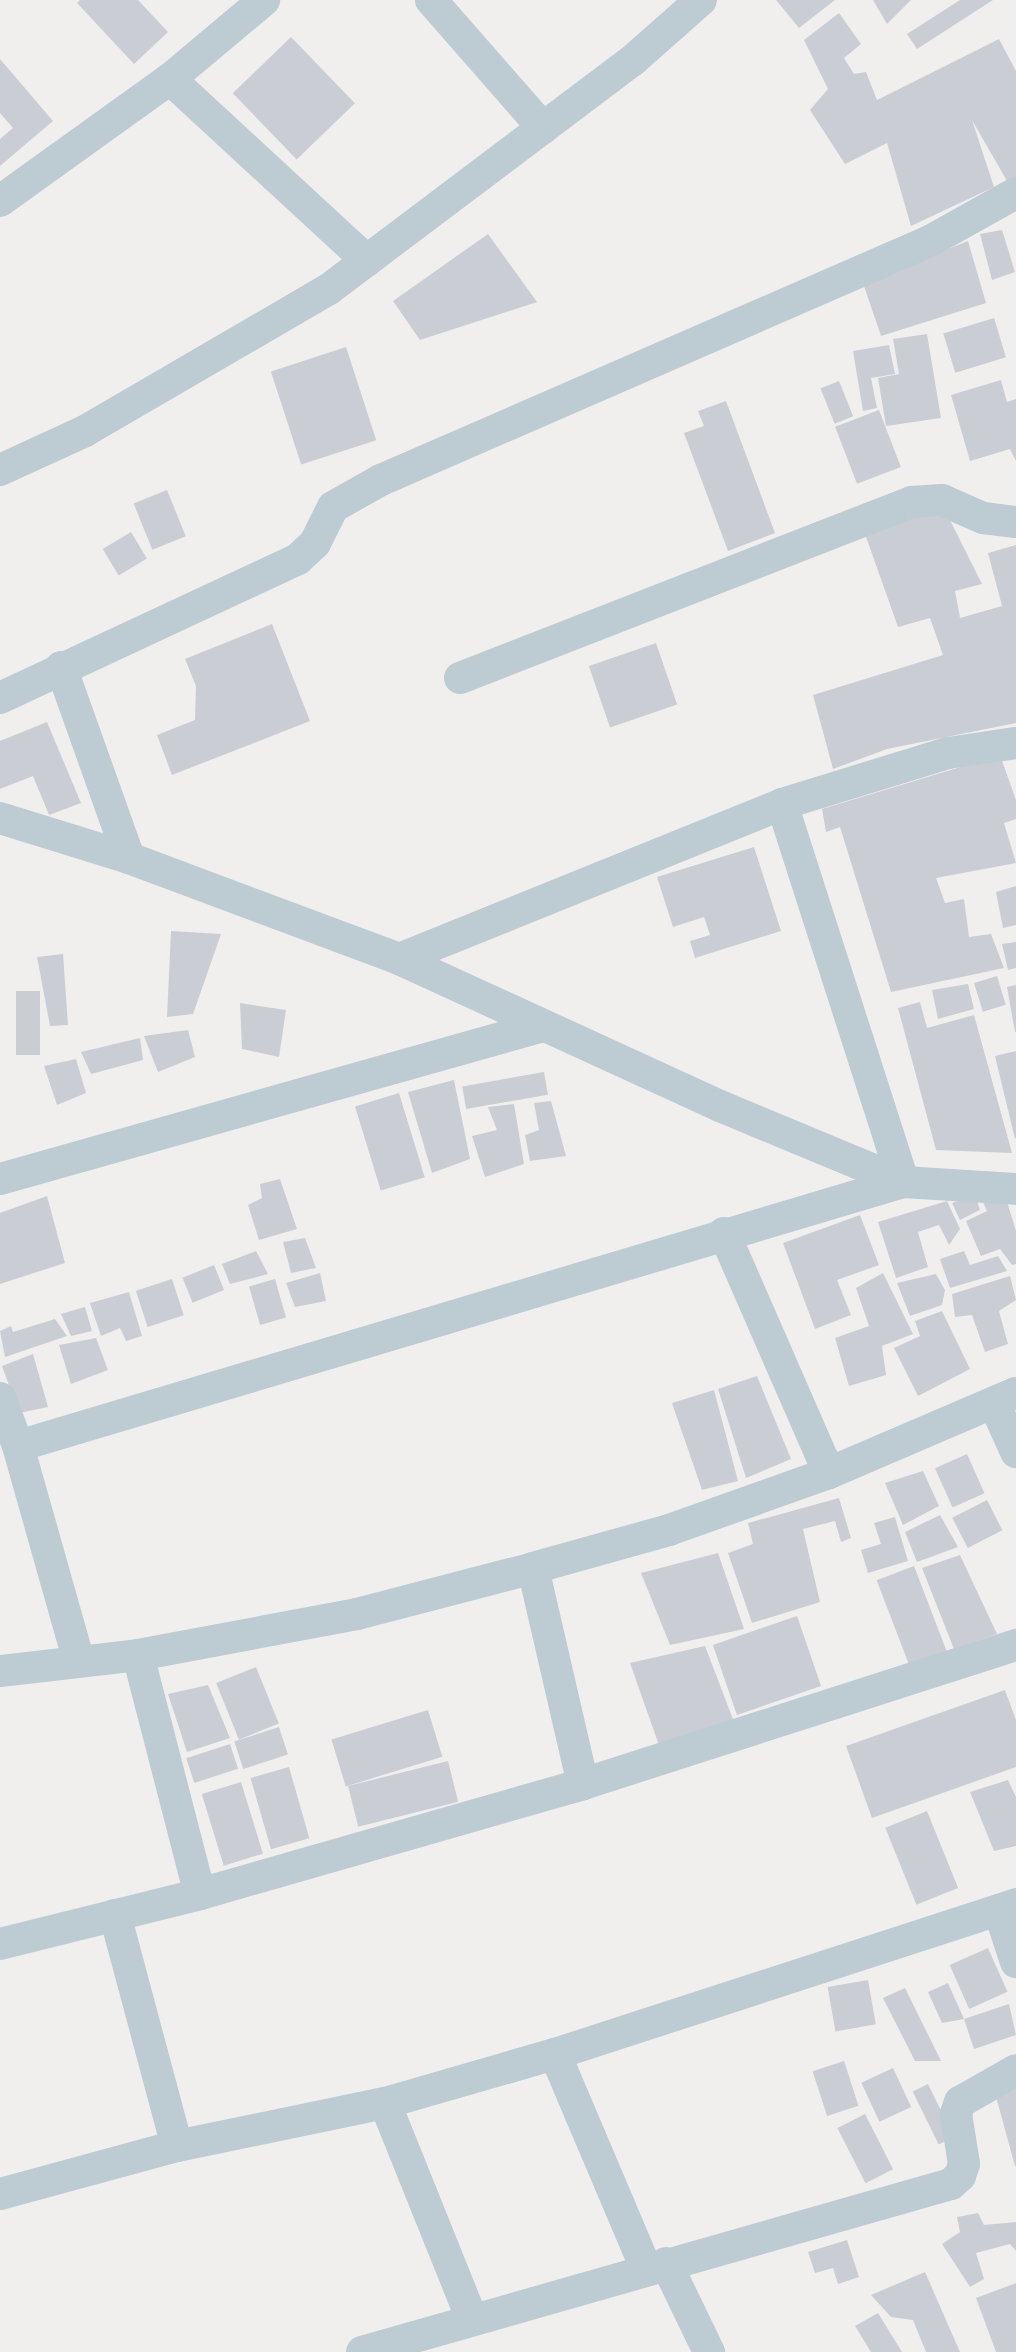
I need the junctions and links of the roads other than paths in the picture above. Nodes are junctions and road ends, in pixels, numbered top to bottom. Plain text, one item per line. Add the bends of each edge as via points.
1 (264, 0) edge
2 (430, 0) edge
3 (701, 0) edge
4 (170, 79) junction
5 (543, 128) junction
6 (1016, 193) edge
7 (0, 201) edge
8 (367, 261) junction
9 (0, 470) edge
10 (1016, 522) edge
11 (61, 667) junction
12 (460, 678) dead end
13 (0, 698) edge
14 (1016, 743) edge
15 (782, 804) junction
16 (0, 818) edge
17 (129, 858) junction
18 (399, 959) junction
19 (543, 1026) junction
20 (0, 1179) edge
21 (903, 1182) junction
22 (1016, 1189) edge
23 (724, 1233) junction
24 (0, 1398) edge
25 (1005, 1398) edge
26 (18, 1446) junction
27 (1016, 1452) edge
28 (829, 1473) junction
29 (533, 1568) junction
30 (1016, 1645) edge
31 (138, 1654) junction
32 (79, 1662) junction
33 (0, 1671) edge
34 (583, 1784) junction
35 (200, 1894) junction
36 (1007, 1907) edge
37 (115, 1915) junction
38 (0, 1944) edge
39 (1016, 1962) edge
40 (555, 2054) junction
41 (1016, 2070) edge
42 (385, 2103) junction
43 (177, 2146) junction
44 (0, 2194) edge
45 (656, 2265) junction
46 (472, 2319) junction
47 (362, 2352) edge
48 (709, 2352) edge

1 - 4 street
2 - 5 street
3 - 5 street via 632,61
4 - 7 street
4 - 8 street
5 - 8 street
6 - 11 street via 930,241 381,480 333,507 315,543 298,559
8 - 9 street via 329,289 85,431
10 - 12 street via 983,518 942,500 912,502
11 - 13 street
11 - 17 street
14 - 15 street via 948,753
15 - 18 street
15 - 21 street
16 - 17 street
17 - 18 street
18 - 19 street
19 - 20 street
19 - 21 street via 720,1106
21 - 22 street
21 - 23 street
23 - 26 street
23 - 28 street
24 - 26 street
25 - 27 street
25 - 28 street
26 - 32 street
28 - 29 street via 669,1530
29 - 31 street via 357,1614
29 - 34 street
30 - 34 street
31 - 32 street
31 - 35 street
32 - 33 street
34 - 35 street
35 - 37 street
36 - 39 street
36 - 40 street
37 - 38 street
37 - 43 street
40 - 42 street
40 - 45 street
41 - 45 street via 960,2102 956,2114 964,2164 960,2176 951,2184
42 - 43 street
42 - 46 street
43 - 44 street
45 - 46 street
45 - 48 street
46 - 47 street

